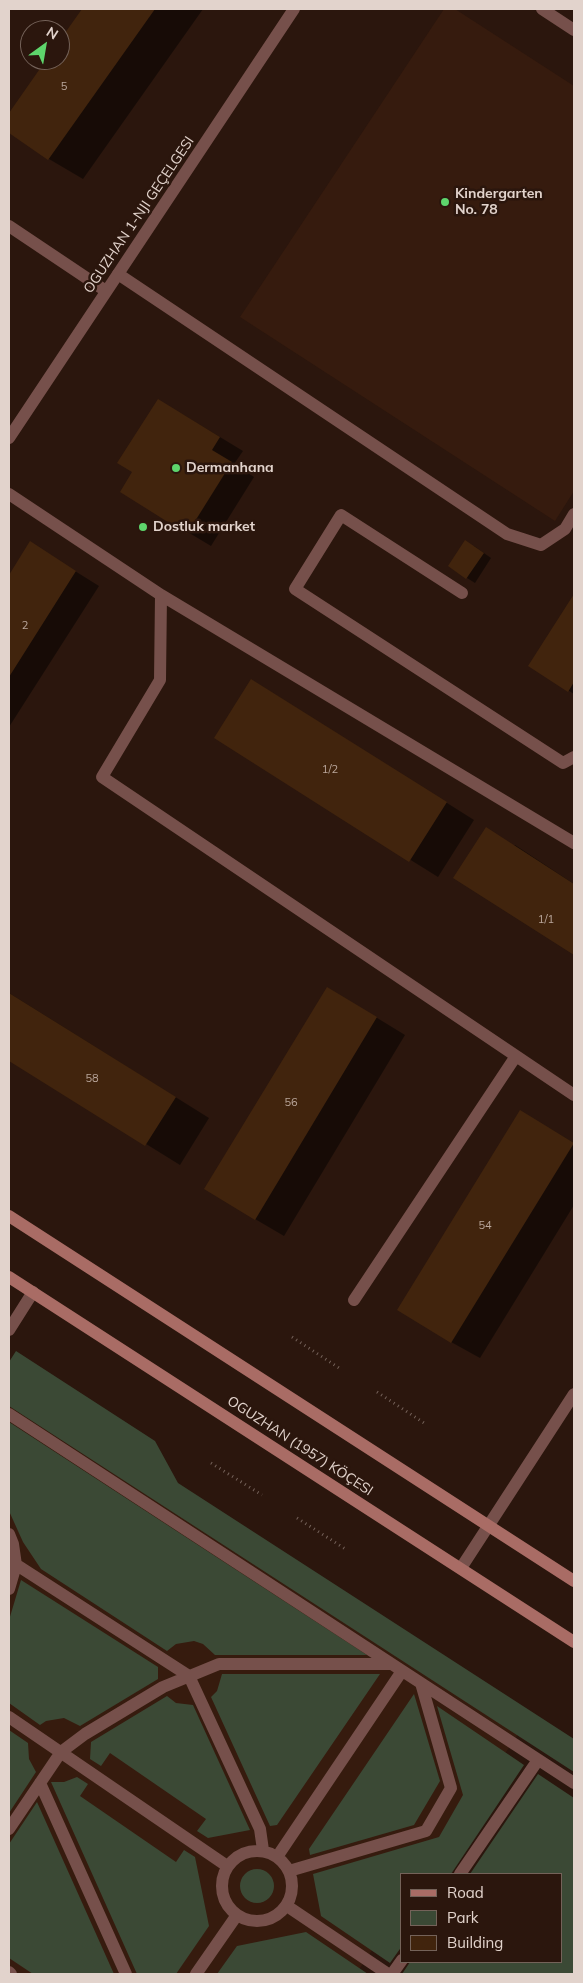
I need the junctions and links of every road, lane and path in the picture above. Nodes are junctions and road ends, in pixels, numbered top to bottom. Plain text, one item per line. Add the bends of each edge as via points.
1 (294, 9) edge
2 (542, 9) edge
3 (574, 30) edge
4 (9, 226) edge
5 (118, 274) junction
6 (106, 291) junction
7 (9, 438) edge
8 (9, 494) edge
9 (574, 514) edge
10 (462, 592) dead end
11 (161, 595) junction
12 (574, 756) edge
13 (574, 843) edge
14 (516, 1056) junction
15 (574, 1095) edge
16 (9, 1216) edge
17 (9, 1277) edge
18 (33, 1292) junction
19 (354, 1300) dead end
20 (9, 1330) edge
21 (292, 1338) dead end
22 (342, 1370) dead end
23 (377, 1392) dead end
24 (574, 1394) edge
25 (9, 1414) edge
26 (428, 1425) dead end
27 (211, 1463) dead end
28 (262, 1496) dead end
29 (297, 1518) dead end
30 (488, 1526) junction
31 (9, 1534) edge
32 (347, 1550) dead end
33 (12, 1562) edge
34 (461, 1568) junction
35 (574, 1581) edge
36 (9, 1589) edge
37 (574, 1642) edge
38 (397, 1668) junction
39 (189, 1676) junction
40 (421, 1683) junction
41 (9, 1717) edge
42 (61, 1752) junction
43 (538, 1760) junction
44 (40, 1783) junction
45 (574, 1784) edge
46 (9, 1829) edge
47 (263, 1850) junction
48 (277, 1857) junction
49 (228, 1866) junction
50 (289, 1871) junction
51 (461, 1873) edge
52 (287, 1906) junction
53 (237, 1915) junction
54 (400, 1963) edge
55 (126, 1974) edge
56 (196, 1974) edge
57 (388, 1974) edge
58 (392, 1974) edge

1 - 5 street, OGUZHAN 1-NJI GEÇELGESI
2 - 3 street
4 - 6 street
5 - 6 street, OGUZHAN 1-NJI GEÇELGESI
5 - 9 street via 507,534 541,545 564,529
6 - 7 street, OGUZHAN 1-NJI GEÇELGESI
8 - 11 street
10 - 12 street via 341,515 295,589 563,763
11 - 13 street
11 - 14 street via 160,680 102,777
14 - 15 street
14 - 19 street
16 - 30 main road
17 - 18 main road, OGUZHAN (1957) KÖÇESI
18 - 20 street
18 - 34 main road, OGUZHAN (1957) KÖÇESI
21 - 22 path
23 - 26 path
24 - 30 street
25 - 38 street
27 - 28 path
29 - 32 path
30 - 34 street
30 - 35 main road
31 - 33 street via 13,1544
33 - 36 street
33 - 39 street
34 - 37 main road, OGUZHAN (1957) KÖÇESI
38 - 39 street via 218,1664
38 - 40 street
38 - 48 street
39 - 42 street via 162,1687
39 - 47 street via 260,1829
40 - 43 street
40 - 50 street via 451,1788 426,1831
41 - 42 street
42 - 44 street
42 - 49 street
43 - 45 street
43 - 51 street
44 - 46 street
44 - 55 street
47 - 48 street
47 - 49 street via 243,1853
48 - 50 street
49 - 53 street via 223,1874 222,1895
50 - 52 street via 293,1886
52 - 53 street via 262,1921 251,1921
52 - 57 street
53 - 56 street
54 - 58 street

